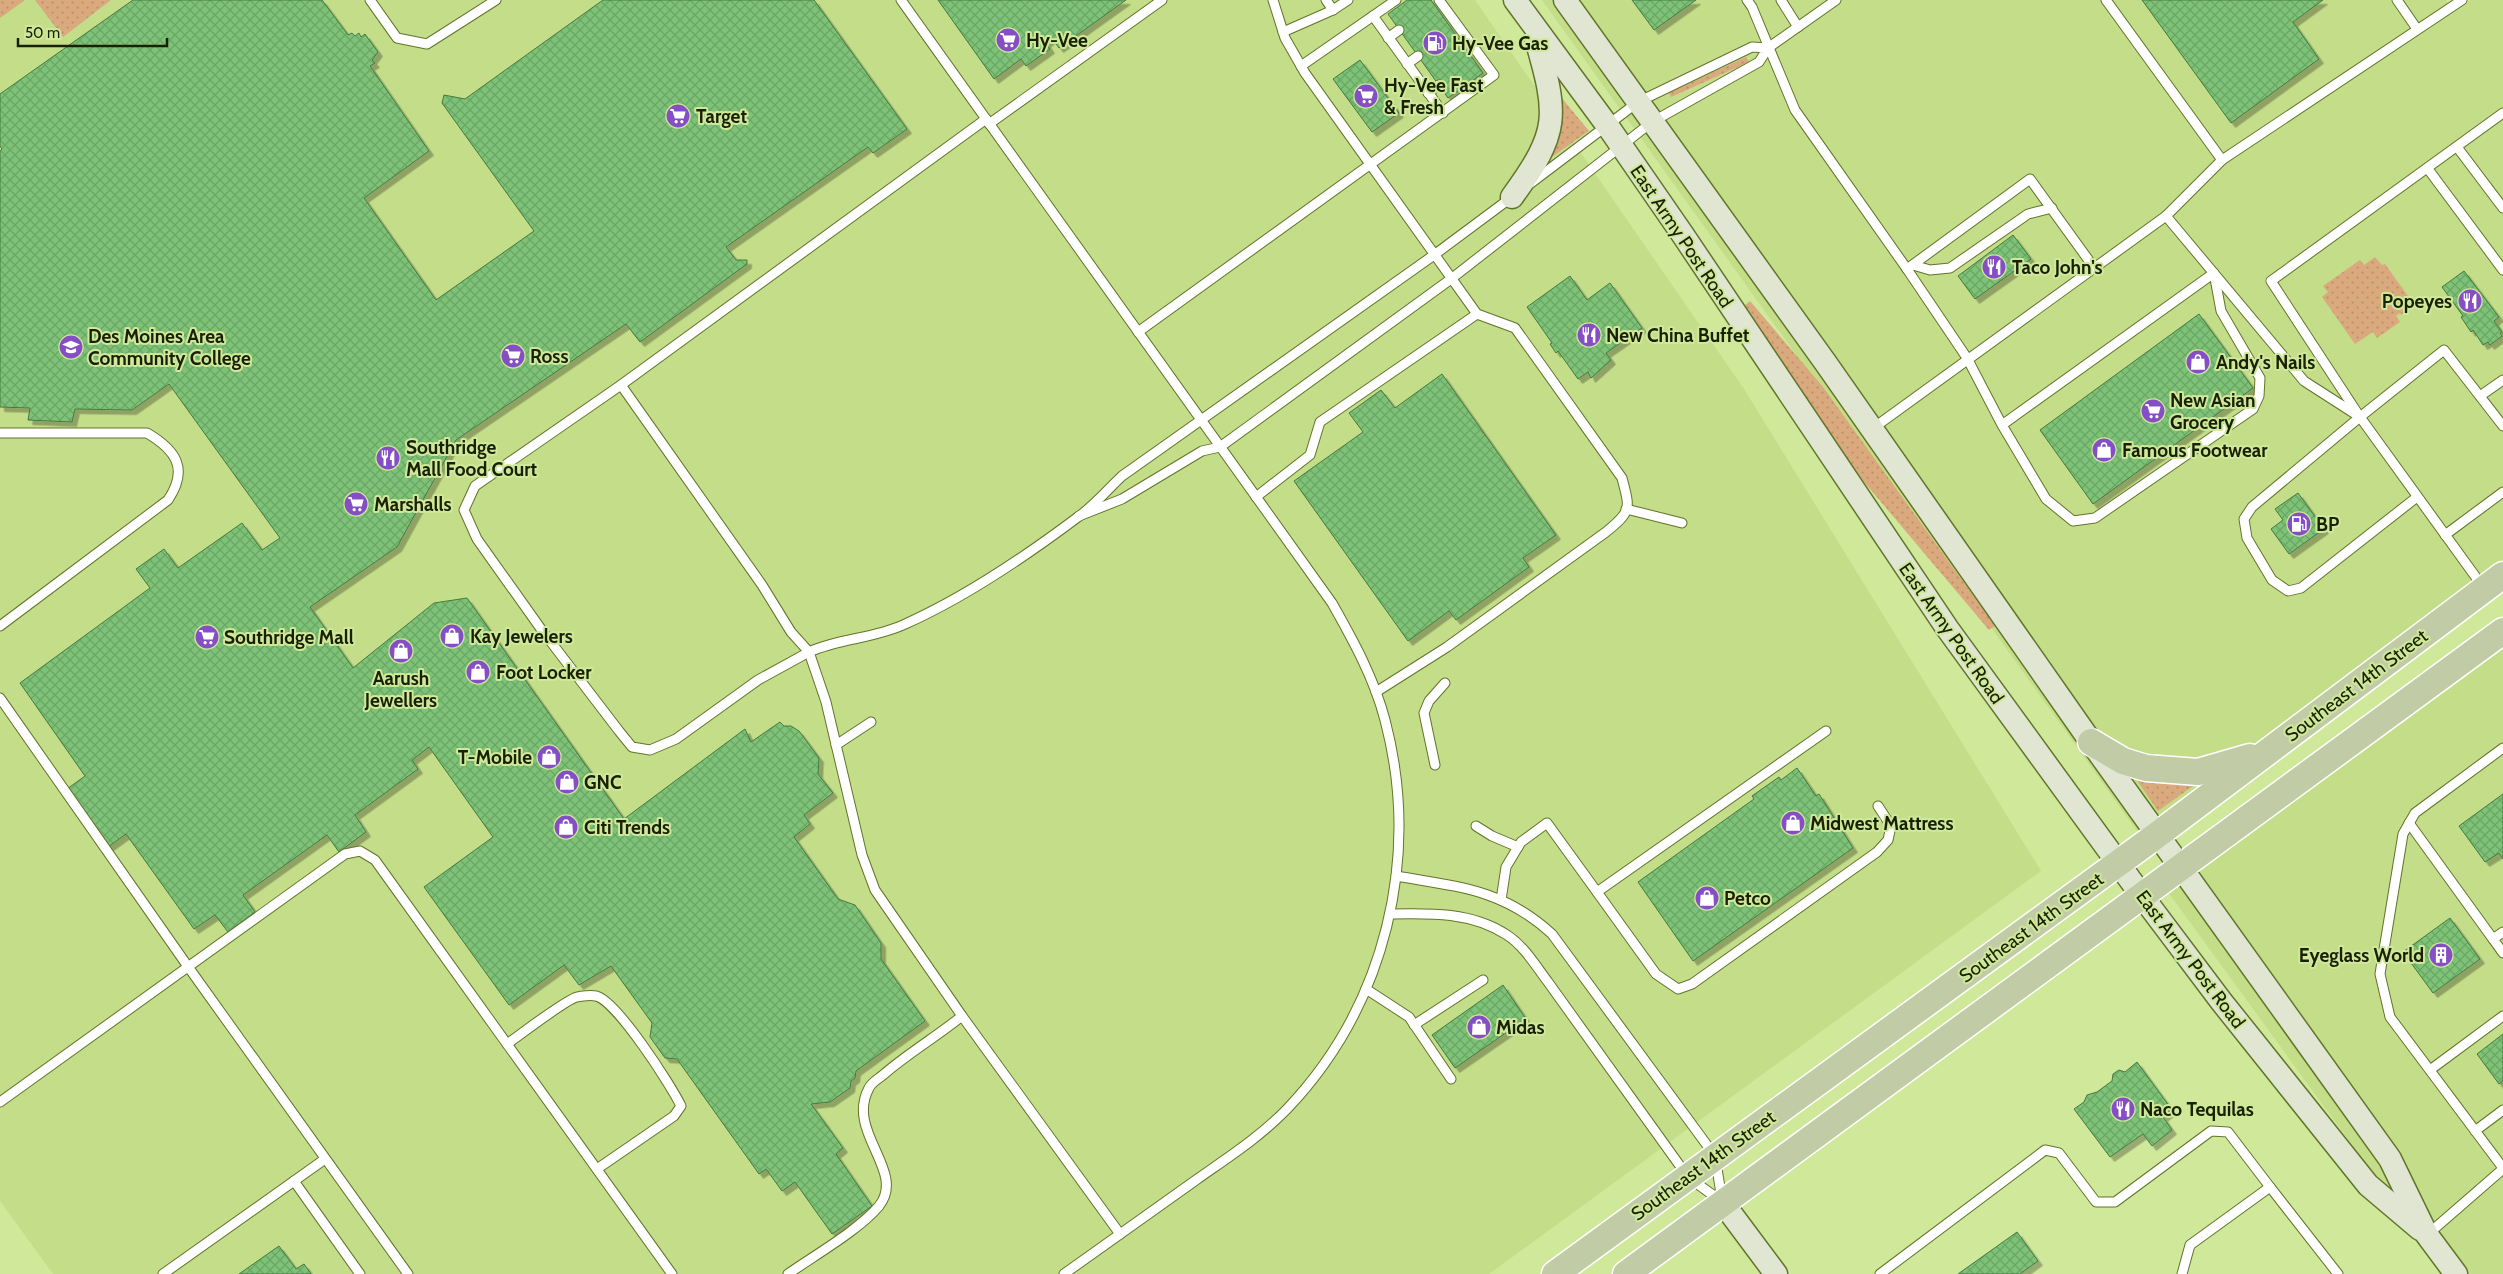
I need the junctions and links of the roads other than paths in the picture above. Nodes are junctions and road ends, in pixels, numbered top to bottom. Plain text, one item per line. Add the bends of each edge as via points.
1 (370, 0) edge
2 (496, 0) edge
3 (901, 0) edge
4 (1162, 0) edge
5 (1273, 0) edge
6 (1326, 0) edge
7 (1348, 0) edge
8 (1396, 0) edge
9 (1515, 0) edge
10 (1565, 0) edge
11 (1748, 0) edge
12 (1781, 0) edge
13 (1836, 0) edge
14 (2106, 0) edge
15 (2397, 0) edge
16 (2462, 0) edge
17 (1438, 2) edge
18 (1334, 10) junction
19 (1373, 16) junction
20 (1532, 24) junction
21 (1798, 27) junction
22 (1399, 30) dead end
23 (2417, 30) junction
24 (1284, 32) junction
25 (1388, 38) junction
26 (1768, 48) junction
27 (1418, 56) dead end
28 (1407, 64) junction
29 (1301, 66) junction
30 (1439, 85) dead end
31 (1428, 93) junction
32 (1638, 102) junction
33 (1443, 113) junction
34 (2503, 113) edge
35 (987, 121) junction
36 (1652, 122) junction
37 (1606, 125) junction
38 (1621, 146) junction
39 (2457, 147) junction
40 (2222, 160) junction
41 (1371, 166) junction
42 (2428, 168) junction
43 (1512, 197) junction
44 (2052, 208) junction
45 (2503, 208) edge
46 (2166, 216) junction
47 (1434, 255) junction
48 (1910, 267) junction
49 (2094, 269) junction
50 (2503, 270) edge
51 (2214, 273) junction
52 (1451, 278) junction
53 (1477, 314) junction
54 (1138, 332) junction
55 (1967, 358) junction
56 (2503, 380) edge
57 (621, 385) junction
58 (2480, 396) junction
59 (2360, 417) junction
60 (1201, 420) junction
61 (2002, 425) junction
62 (2503, 426) edge
63 (1872, 429) junction
64 (0, 433) edge
65 (1220, 447) junction
66 (2503, 492) edge
67 (1256, 497) junction
68 (2417, 498) junction
69 (1626, 509) junction
70 (1079, 516) junction
71 (1682, 523) dead end
72 (2445, 535) junction
73 (2497, 583) edge
74 (0, 626) edge
75 (2503, 631) edge
76 (809, 652) junction
77 (1445, 683) dead end
78 (1376, 692) junction
79 (0, 698) edge
80 (872, 722) dead end
81 (1826, 731) dead end
82 (2091, 742) junction
83 (836, 745) junction
84 (2503, 748) edge
85 (2265, 753) junction
86 (1435, 765) dead end
87 (1878, 806) dead end
88 (2409, 823) junction
89 (1476, 826) dead end
90 (2157, 834) junction
91 (1518, 847) junction
92 (2118, 863) junction
93 (2182, 867) junction
94 (1396, 876) junction
95 (1598, 892) junction
96 (2142, 896) junction
97 (1500, 900) junction
98 (1390, 914) junction
99 (2503, 932) edge
100 (2493, 939) junction
101 (2503, 954) edge
102 (189, 968) junction
103 (1483, 980) dead end
104 (1366, 990) junction
105 (962, 1016) junction
106 (2503, 1016) edge
107 (1414, 1025) junction
108 (507, 1044) junction
109 (2430, 1070) junction
110 (1450, 1079) dead end
111 (0, 1102) edge
112 (2503, 1110) edge
113 (2476, 1131) junction
114 (1715, 1156) junction
115 (325, 1158) junction
116 (2503, 1168) edge
117 (597, 1170) junction
118 (1688, 1177) junction
119 (294, 1181) junction
120 (2270, 1187) junction
121 (1723, 1203) junction
122 (1120, 1234) junction
123 (2427, 1235) junction
124 (2451, 1272) edge
125 (163, 1274) edge
126 (360, 1274) edge
127 (408, 1274) edge
128 (672, 1274) edge
129 (788, 1274) edge
130 (1064, 1274) edge
131 (1555, 1274) edge
132 (1626, 1274) edge
133 (1776, 1274) edge
134 (1880, 1274) edge
135 (2182, 1274) edge
136 (2338, 1274) edge

1 - 2 lane via 397,38 427,44
3 - 35 lane
4 - 35 lane
5 - 24 lane
6 - 18 lane
7 - 18 lane
8 - 19 lane
9 - 20 main road, East Army Post Road
10 - 32 main road, East Army Post Road
11 - 26 lane
12 - 21 lane
13 - 21 lane
14 - 40 lane
15 - 23 lane
16 - 23 lane
17 - 33 lane via 1476,57 1494,75
18 - 24 lane
19 - 25 lane
19 - 29 lane
20 - 37 main road, East Army Post Road
20 - 43 main road via 1549,85 1552,119 1546,144
21 - 26 lane
22 - 25 lane
23 - 40 lane
24 - 29 lane
25 - 28 lane
26 - 32 lane via 1752,47
26 - 36 lane via 1759,62
26 - 48 lane via 1795,110
27 - 28 lane
28 - 31 lane
29 - 41 lane
30 - 31 lane
31 - 33 lane
32 - 36 main road, East Army Post Road
32 - 37 lane
33 - 41 lane
34 - 39 lane
35 - 54 lane
35 - 57 lane via 766,277
36 - 38 lane
36 - 63 main road, East Army Post Road
37 - 38 main road, East Army Post Road
37 - 43 lane
38 - 52 lane
38 - 92 main road, East Army Post Road via 1947,628
39 - 42 lane
39 - 45 lane
40 - 46 lane
41 - 47 lane
41 - 54 lane
42 - 50 lane
42 - 59 lane via 2271,281
43 - 47 lane
44 - 48 lane via 2028,214 1950,268
44 - 48 lane via 2030,179
44 - 49 lane
46 - 49 lane
46 - 51 lane
47 - 52 lane
47 - 60 lane
48 - 55 lane
49 - 55 lane
51 - 59 lane via 2304,381
51 - 61 lane
51 - 61 lane via 2221,311 2260,378 2259,396 2253,409 2096,518 2073,520 2046,499
52 - 53 lane
52 - 65 lane
53 - 67 lane via 1320,422 1310,455
53 - 69 lane via 1515,328 1622,478 1628,503
54 - 60 lane
55 - 61 lane
55 - 63 lane
56 - 58 lane
57 - 76 lane
57 - 76 lane via 475,486 464,510 477,539 632,747 650,750 676,739 758,680
58 - 59 lane via 2444,350
58 - 62 lane
59 - 68 lane
59 - 68 lane via 2252,507 2244,518 2247,538 2272,580 2288,591 2301,588
60 - 65 lane
60 - 70 lane via 1122,476
63 - 82 main road, East Army Post Road
64 - 74 lane via 147,433 166,445 178,464 178,485 168,500
65 - 67 lane
65 - 70 lane via 1202,451 1122,499
66 - 72 lane
67 - 78 lane via 1332,603
68 - 72 lane
69 - 71 lane
69 - 78 lane via 1623,519 1606,532 1447,647
70 - 76 lane via 946,603 909,622 862,638 831,642
72 - 73 lane
73 - 85 main road, Southeast 14th Street
75 - 93 main road
76 - 83 lane
77 - 86 lane via 1429,701 1424,713
78 - 94 lane via 1394,759 1399,801 1400,843
79 - 102 lane
80 - 83 lane
81 - 95 lane
82 - 85 main road via 2123,760 2146,768 2198,772
82 - 90 main road, East Army Post Road
83 - 105 lane via 862,855 875,890
84 - 88 lane via 2414,813
85 - 90 main road, Southeast 14th Street
87 - 95 lane via 1891,826 1888,840 1877,852 1692,984 1678,989 1656,974
88 - 100 lane
88 - 109 lane via 2403,834 2380,974 2390,1017
89 - 91 lane
90 - 92 main road, Southeast 14th Street
90 - 93 main road, East Army Post Road
91 - 95 lane via 1547,824
91 - 97 lane via 1506,867
92 - 96 main road, East Army Post Road
92 - 114 main road, Southeast 14th Street
93 - 96 main road
93 - 123 main road, East Army Post Road via 2390,1159
94 - 97 lane via 1483,892
94 - 98 lane
96 - 121 main road
96 - 123 main road, East Army Post Road via 2221,1001 2368,1184
97 - 114 lane via 1536,919 1552,934
98 - 104 lane via 1376,967
98 - 118 lane via 1452,915 1468,918 1508,935 1548,982
99 - 100 lane
100 - 101 lane
102 - 108 lane via 345,854 360,851 375,860
102 - 111 lane
102 - 115 lane
103 - 107 lane
104 - 107 lane via 1404,1012
104 - 122 lane via 1339,1043 1287,1109 1256,1138
105 - 122 lane
105 - 129 lane via 869,1087 863,1110 867,1133 883,1164 889,1186 880,1205 864,1221
106 - 109 lane
107 - 110 lane
108 - 117 lane
108 - 117 lane via 575,997 596,996 612,1006 673,1090 680,1106 674,1116
109 - 113 lane
112 - 113 lane
113 - 116 lane
114 - 118 main road, Southeast 14th Street
114 - 121 lane
115 - 119 lane
115 - 127 lane
116 - 123 lane
117 - 128 lane
118 - 121 lane
118 - 131 main road, Southeast 14th Street
119 - 125 lane
119 - 126 lane
120 - 134 lane via 2228,1132 2211,1131 2115,1202 2096,1202 2059,1153 2045,1150
120 - 135 lane via 2190,1245
120 - 136 lane
121 - 132 main road
121 - 133 main road
122 - 130 lane
123 - 124 main road, East Army Post Road

